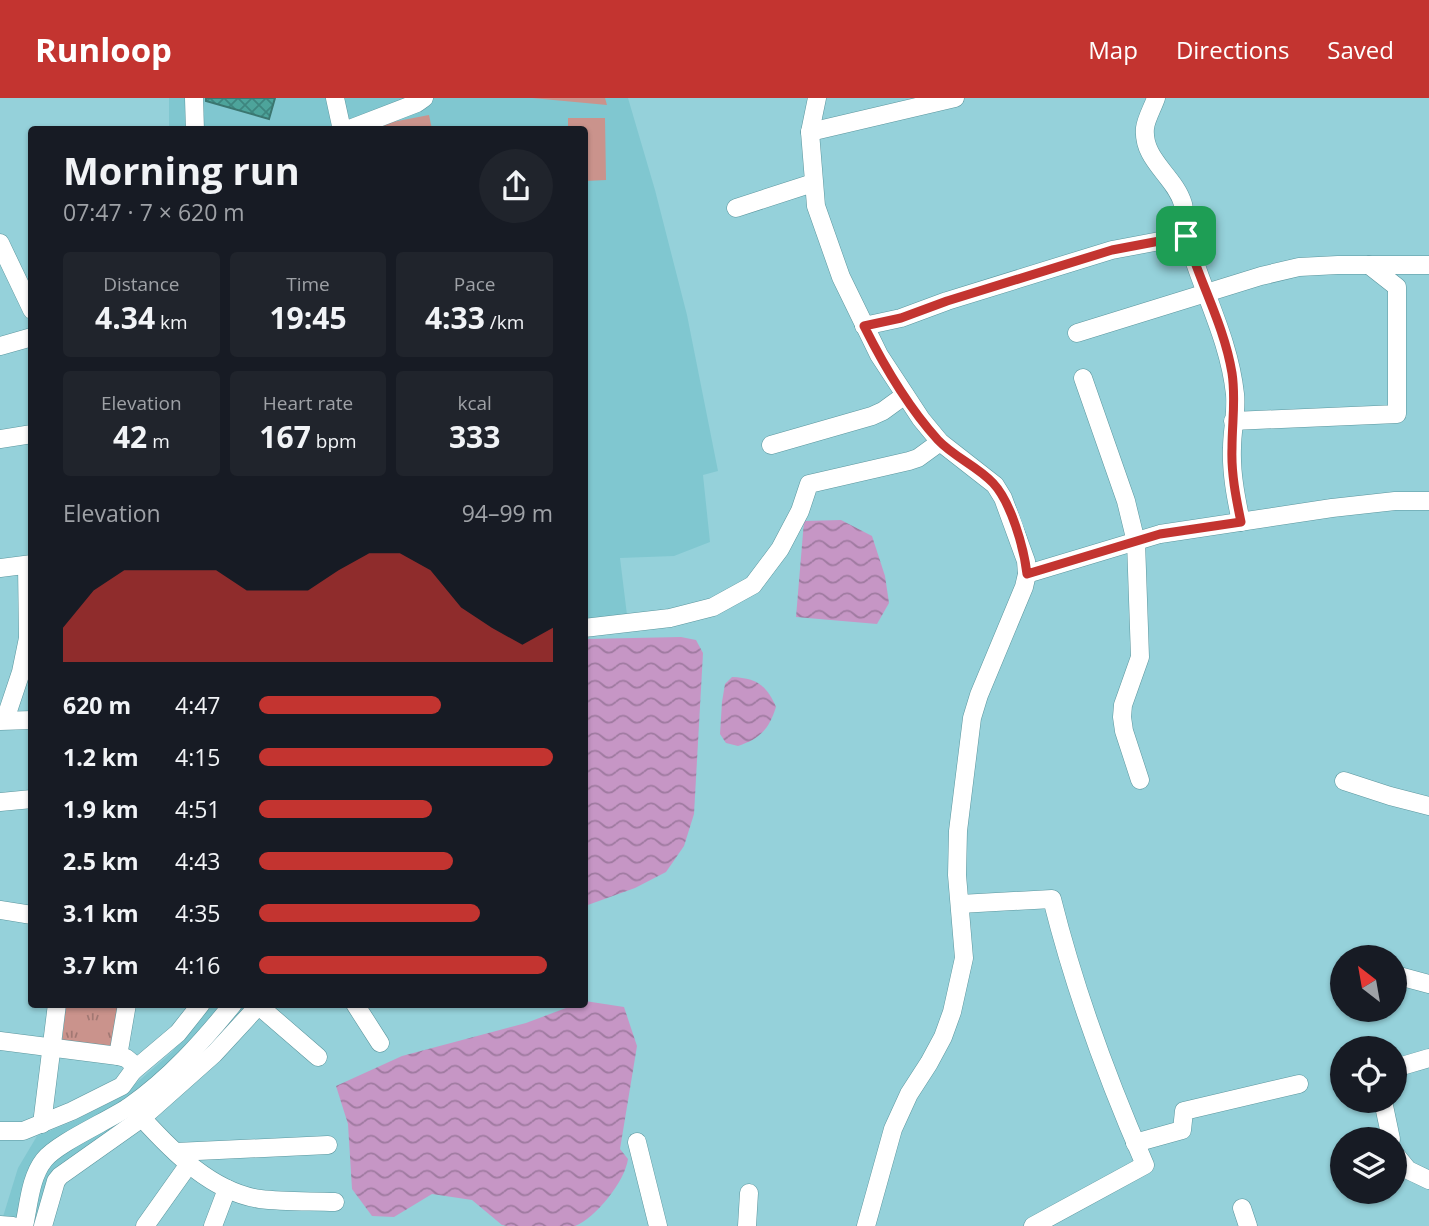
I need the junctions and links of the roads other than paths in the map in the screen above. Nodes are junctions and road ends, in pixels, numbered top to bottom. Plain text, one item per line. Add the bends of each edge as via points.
1 (194, 98) edge
2 (335, 98) edge
3 (424, 98) edge
4 (817, 98) edge
5 (956, 98) edge
6 (1156, 98) edge
7 (195, 126) edge
8 (343, 126) edge
9 (355, 126) edge
10 (810, 132) junction
11 (813, 183) junction
12 (736, 208) dead end
13 (1186, 236) junction
14 (0, 243) edge
15 (1369, 265) junction
16 (1429, 265) edge
17 (1206, 293) junction
18 (28, 301) edge
19 (864, 326) junction
20 (1077, 333) dead end
21 (28, 338) edge
22 (0, 346) edge
23 (1083, 378) dead end
24 (905, 395) junction
25 (1233, 421) junction
26 (28, 435) edge
27 (0, 439) edge
28 (940, 442) junction
29 (771, 445) dead end
30 (1429, 500) edge
31 (1241, 522) junction
32 (1136, 542) junction
33 (28, 564) edge
34 (0, 568) edge
35 (1027, 574) junction
36 (588, 628) edge
37 (28, 638) edge
38 (28, 720) edge
39 (3, 721) edge
40 (1140, 780) dead end
41 (1344, 781) dead end
42 (28, 799) edge
43 (0, 802) edge
44 (1429, 806) edge
45 (960, 904) junction
46 (0, 914) edge
47 (28, 915) edge
48 (1407, 978) edge
49 (1429, 984) edge
50 (56, 1008) edge
51 (126, 1008) edge
52 (198, 1008) edge
53 (230, 1008) edge
54 (257, 1008) edge
55 (263, 1008) edge
56 (358, 1008) edge
57 (0, 1041) edge
58 (380, 1043) dead end
59 (50, 1049) junction
60 (118, 1056) junction
61 (318, 1057) dead end
62 (1429, 1058) edge
63 (1407, 1064) edge
64 (133, 1071) junction
65 (1299, 1084) dead end
66 (142, 1118) junction
67 (42, 1124) junction
68 (0, 1131) edge
69 (637, 1142) dead end
70 (1135, 1143) junction
71 (328, 1145) dead end
72 (182, 1158) junction
73 (1407, 1169) edge
74 (1429, 1180) edge
75 (227, 1189) junction
76 (750, 1193) dead end
77 (335, 1202) dead end
78 (1242, 1208) dead end
79 (0, 1224) edge
80 (13, 1226) edge
81 (24, 1226) edge
82 (43, 1226) edge
83 (145, 1226) edge
84 (213, 1226) edge
85 (658, 1226) edge
86 (747, 1226) edge
87 (866, 1226) edge
88 (1033, 1226) edge
89 (1248, 1226) edge

1 - 7 street
2 - 8 street
3 - 9 street
4 - 10 street
5 - 10 street
6 - 13 street via 1145,128 1147,143 1157,165 1178,190
10 - 11 street
11 - 12 street
11 - 19 street via 823,229
13 - 17 street
13 - 19 street via 1112,250
14 - 18 street
15 - 16 street
15 - 17 street via 1299,267
15 - 25 street via 1396,286 1397,414
17 - 20 street
17 - 25 street via 1229,359 1235,397
19 - 24 street
21 - 22 street
23 - 32 street
24 - 28 street
24 - 29 street via 872,416
25 - 31 street via 1231,449
26 - 27 street
28 - 35 street via 995,485 1010,513
28 - 36 street via 909,461 809,484 780,550 753,585 713,607 670,618
30 - 31 street via 1395,500
31 - 32 street
32 - 35 street
32 - 40 street via 1140,657 1122,717
33 - 34 street
35 - 45 street via 972,718 958,831
37 - 39 street
38 - 39 street
41 - 44 street
42 - 43 street
45 - 70 street via 1052,899 1107,1077
45 - 87 street via 964,958 953,1012 893,1129
46 - 47 street
48 - 49 street
50 - 59 street
51 - 60 street
52 - 64 street via 178,1033
53 - 81 street via 189,1056 146,1094 46,1157 35,1176
54 - 66 street
55 - 61 street
56 - 58 street
57 - 59 street
59 - 60 street
59 - 67 street
60 - 64 street via 132,1063
62 - 63 street
64 - 67 street via 122,1086
65 - 70 street via 1184,1111 1182,1130
66 - 72 street
66 - 82 street via 60,1176
67 - 68 street via 23,1131
69 - 85 street
70 - 88 street via 1145,1165
71 - 72 street
72 - 75 street
72 - 83 street
73 - 74 street
75 - 77 street via 260,1199
75 - 84 street
76 - 86 street
78 - 89 street
79 - 80 street

